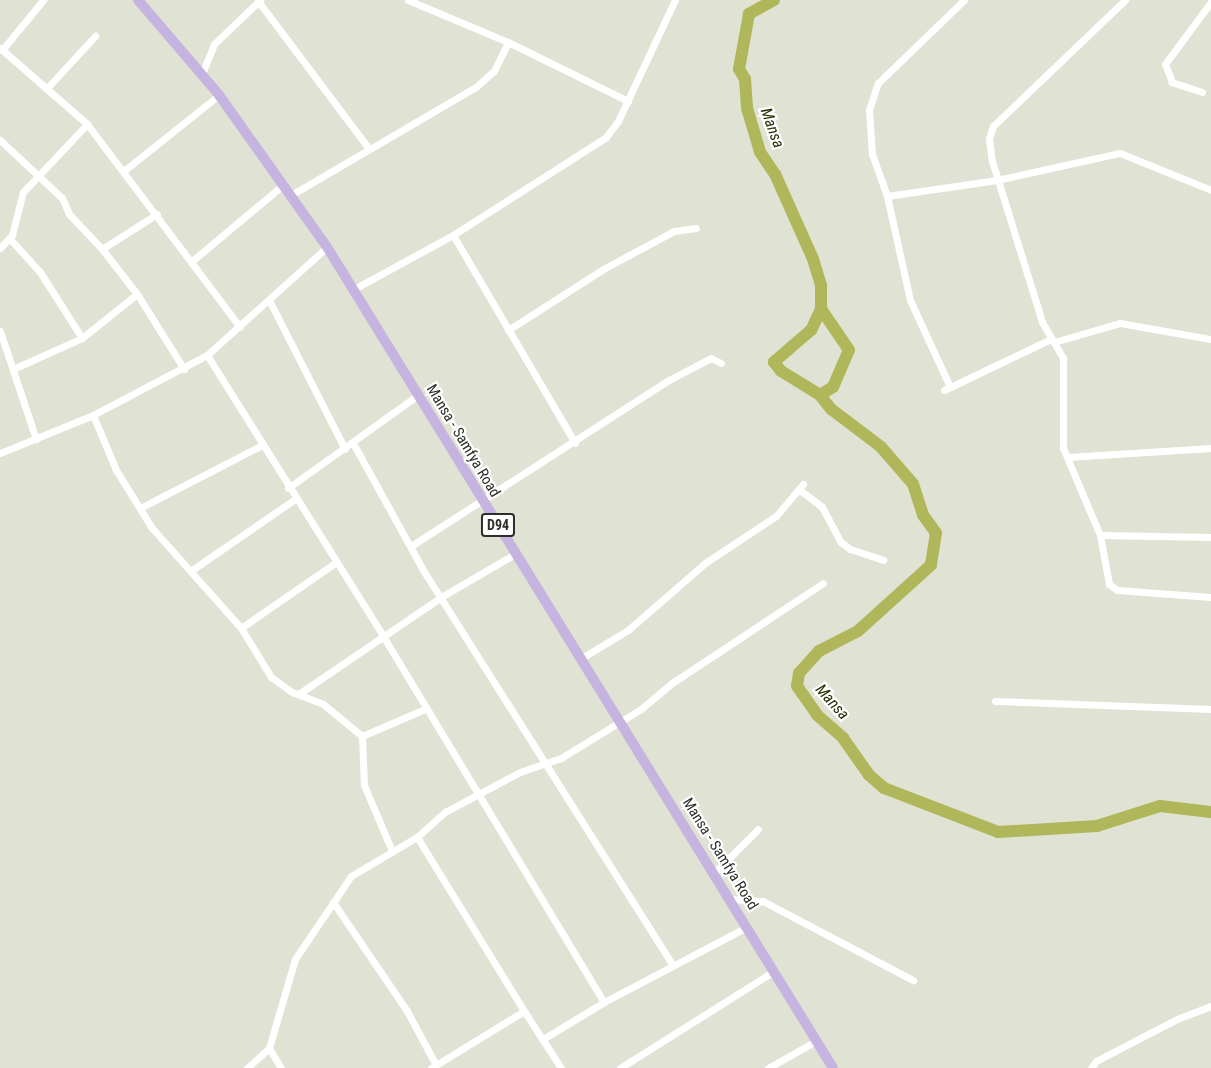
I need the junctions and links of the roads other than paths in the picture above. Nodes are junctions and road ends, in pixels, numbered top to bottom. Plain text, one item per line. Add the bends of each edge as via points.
1 (43, 0) edge
2 (138, 0) edge
3 (408, 0) edge
4 (675, 0) edge
5 (964, 0) edge
6 (1125, 0) edge
7 (259, 1) edge
8 (1211, 2) edge
9 (95, 36) dead end
10 (508, 42) junction
11 (1, 49) edge
12 (202, 74) junction
13 (46, 88) junction
14 (1202, 92) dead end
15 (219, 95) junction
16 (627, 101) junction
17 (87, 124) junction
18 (0, 140) edge
19 (369, 148) junction
20 (125, 170) junction
21 (37, 174) junction
22 (997, 180) junction
23 (284, 184) junction
24 (1211, 190) edge
25 (291, 195) junction
26 (887, 196) junction
27 (157, 214) junction
28 (696, 228) dead end
29 (453, 235) junction
30 (10, 239) junction
31 (327, 247) junction
32 (0, 248) edge
33 (102, 249) junction
34 (192, 261) junction
35 (354, 289) junction
36 (137, 294) junction
37 (269, 300) junction
38 (240, 327) junction
39 (508, 330) junction
40 (0, 331) edge
41 (82, 338) junction
42 (1211, 339) edge
43 (1053, 341) junction
44 (207, 355) junction
45 (721, 363) dead end
46 (13, 369) junction
47 (184, 369) junction
48 (418, 395) junction
49 (93, 415) junction
50 (36, 439) junction
51 (353, 443) junction
52 (574, 443) junction
53 (262, 445) junction
54 (1211, 448) edge
55 (345, 449) junction
56 (0, 453) edge
57 (1068, 457) junction
58 (288, 488) junction
59 (295, 499) junction
60 (483, 501) junction
61 (140, 508) junction
62 (1100, 535) junction
63 (1211, 537) edge
64 (411, 546) junction
65 (515, 554) junction
66 (883, 560) dead end
67 (335, 563) junction
68 (192, 570) junction
69 (823, 584) dead end
70 (441, 597) junction
71 (1211, 597) edge
72 (241, 628) junction
73 (383, 636) junction
74 (580, 658) junction
75 (300, 693) junction
76 (995, 701) dead end
77 (425, 709) junction
78 (1211, 709) edge
79 (619, 721) junction
80 (362, 736) junction
81 (547, 766) junction
82 (478, 796) junction
83 (758, 829) dead end
84 (417, 837) junction
85 (392, 851) junction
86 (714, 873) junction
87 (730, 899) junction
88 (333, 902) junction
89 (747, 927) junction
90 (673, 966) junction
91 (774, 970) junction
92 (914, 980) dead end
93 (604, 1002) junction
94 (1211, 1006) edge
95 (524, 1011) junction
96 (543, 1039) junction
97 (816, 1041) junction
98 (269, 1048) junction
99 (434, 1067) edge
100 (247, 1068) edge
101 (281, 1068) edge
102 (561, 1068) edge
103 (620, 1068) edge
104 (768, 1068) edge
105 (833, 1068) edge
106 (1091, 1068) edge

1 - 11 street
2 - 12 main road, Mansa - Samfya Road / D94
3 - 10 street
4 - 16 street
5 - 26 street via 893,66 871,96 872,154
6 - 22 street via 993,126 989,138
7 - 12 street via 214,44
7 - 19 street
8 - 14 street via 1166,64 1172,82
9 - 13 street
10 - 16 street
10 - 19 street via 488,78
11 - 13 street
12 - 15 main road, Mansa - Samfya Road / D94
13 - 17 street
15 - 20 street
15 - 23 main road, Mansa - Samfya Road / D94
16 - 29 street via 618,121 594,147
17 - 20 street
17 - 21 street
18 - 21 street
19 - 25 street
20 - 27 street
21 - 30 street via 20,196
21 - 33 street via 62,198 69,214
22 - 24 street via 1120,153
22 - 26 street
22 - 43 street via 1042,322
23 - 25 main road, Mansa - Samfya Road / D94
23 - 34 street
25 - 31 main road, Mansa - Samfya Road / D94
26 - 43 street via 910,300 947,388
27 - 33 street
27 - 34 street
28 - 39 street via 674,231 623,258
29 - 35 street
29 - 39 street
30 - 32 street
30 - 41 street via 40,273
31 - 35 main road, Mansa - Samfya Road / D94
31 - 37 street
33 - 36 street
34 - 38 street
35 - 48 main road, Mansa - Samfya Road / D94
36 - 41 street
36 - 47 street
37 - 38 street
37 - 55 street
38 - 44 street
39 - 52 street
40 - 46 street
41 - 46 street
42 - 43 street via 1120,323
43 - 57 street via 1064,366 1061,438
44 - 47 street
44 - 53 street
45 - 52 street via 711,358 692,366
46 - 50 street
47 - 49 street
48 - 51 street
48 - 60 main road, Mansa - Samfya Road / D94
49 - 50 street
49 - 61 street via 116,470
50 - 56 street
51 - 55 street
51 - 64 street
52 - 60 street
53 - 58 street
53 - 61 street
54 - 57 street
55 - 58 street
57 - 62 street
58 - 59 street
59 - 67 street
59 - 68 street
60 - 64 street
60 - 65 main road, Mansa - Samfya Road / D94
61 - 68 street via 168,548
62 - 63 street
62 - 71 street via 1112,587
64 - 70 street
65 - 70 street
65 - 74 main road, Mansa - Samfya Road / D94
66 - 74 street via 841,542 822,507 802,487 776,516 692,573 628,630
67 - 72 street
67 - 73 street
68 - 72 street
69 - 79 street via 787,604
70 - 73 street
70 - 81 street
72 - 75 street via 271,677
73 - 75 street
73 - 77 street
74 - 79 main road, Mansa - Samfya Road / D94
75 - 80 street via 322,704
76 - 78 street
77 - 80 street
77 - 82 street
79 - 81 street
79 - 86 main road, Mansa - Samfya Road / D94
80 - 85 street via 364,785
81 - 82 street via 520,772
81 - 90 street
82 - 84 street via 445,812
82 - 93 street
83 - 86 street
84 - 85 street
84 - 95 street
85 - 88 street via 351,876
86 - 87 main road, Mansa - Samfya Road / D94
87 - 89 main road, Mansa - Samfya Road / D94
87 - 92 street via 763,901
88 - 98 street via 291,968
88 - 99 street via 395,993
89 - 90 street
89 - 91 main road, Mansa - Samfya Road / D94
90 - 93 street
91 - 97 main road, Mansa - Samfya Road / D94
91 - 103 street
93 - 96 street
94 - 106 street via 1177,1019 1096,1061
95 - 96 street
95 - 99 street
96 - 102 street
97 - 104 street
97 - 105 main road, Mansa - Samfya Road / D94
98 - 100 street
98 - 101 street

